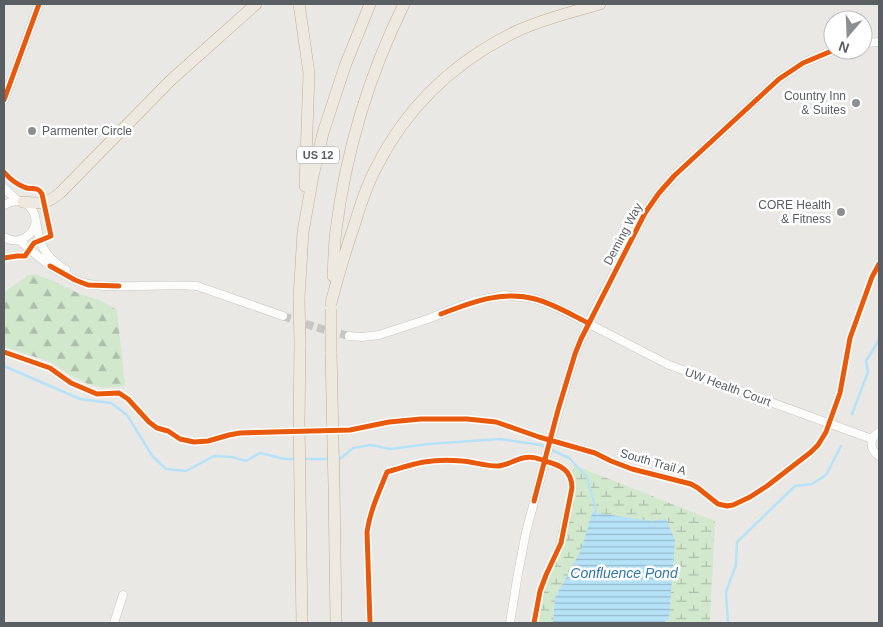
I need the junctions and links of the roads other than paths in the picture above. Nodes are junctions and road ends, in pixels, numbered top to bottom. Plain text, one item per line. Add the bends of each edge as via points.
1 (39, 4) edge
2 (256, 4) edge
3 (299, 4) edge
4 (370, 4) edge
5 (404, 4) edge
6 (600, 4) edge
7 (823, 55) edge
8 (7, 81) edge
9 (4, 100) edge
10 (4, 188) edge
11 (20, 201) junction
12 (4, 204) edge
13 (36, 221) junction
14 (303, 232) junction
15 (4, 237) edge
16 (17, 240) junction
17 (4, 244) edge
18 (104, 286) junction
19 (331, 306) junction
20 (283, 316) tunnel mouth
21 (588, 323) junction
22 (350, 336) tunnel mouth
23 (879, 432) edge
24 (872, 439) junction
25 (879, 456) edge
26 (123, 595) dead end
27 (114, 623) edge
28 (302, 623) edge
29 (336, 623) edge
30 (510, 623) edge

1 - 8 street
2 - 11 highway via 171,80 52,200 40,203
3 - 14 highway via 309,73
4 - 14 highway, US 12 via 345,66 324,133
5 - 19 highway, US 12 via 375,74 352,144 336,232
6 - 19 highway via 540,22 495,43 450,72 417,106 398,129 368,185 340,266
7 - 21 street, Deming Way via 779,79 666,184 645,213
8 - 9 street
10 - 11 street
11 - 12 street
11 - 13 street via 32,210
13 - 16 street via 28,236
13 - 18 street via 41,246 54,261 72,274
14 - 28 highway, US 12, bridge via 299,298
15 - 16 street
16 - 17 street
16 - 18 street via 64,275 88,285
18 - 20 street via 197,286
19 - 29 highway, US 12, bridge
21 - 22 street, UW Health Court via 536,299 504,295 468,303 379,335
21 - 24 street, UW Health Court via 669,365
21 - 30 street, Deming Way via 575,354 543,469 522,551
23 - 24 street
24 - 25 street via 872,448
26 - 27 street

